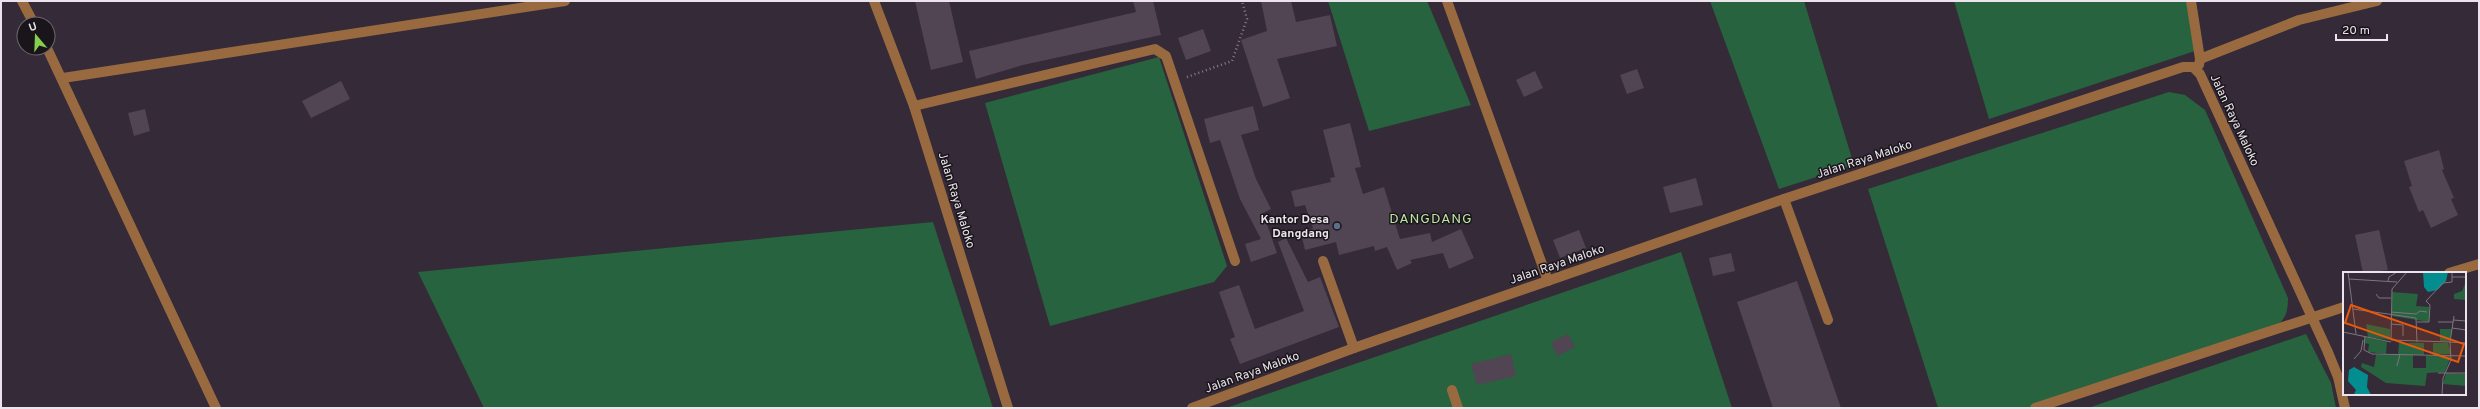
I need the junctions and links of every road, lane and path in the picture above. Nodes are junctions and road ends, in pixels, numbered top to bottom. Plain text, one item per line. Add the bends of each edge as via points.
1 (22, 1) edge
2 (565, 1) edge
3 (874, 1) edge
4 (1242, 1) edge
5 (1447, 1) edge
6 (2191, 1) edge
7 (2377, 1) edge
8 (2337, 6) edge
9 (30, 16) edge
10 (51, 56) edge
11 (2200, 59) junction
12 (2198, 70) junction
13 (63, 78) junction
14 (1174, 81) junction
15 (914, 106) junction
16 (1784, 198) junction
17 (1236, 261) dead end
18 (1323, 261) dead end
19 (2479, 264) edge
20 (2452, 272) edge
21 (1548, 281) junction
22 (2343, 307) edge
23 (2312, 317) junction
24 (1828, 320) dead end
25 (1354, 348) junction
26 (1452, 390) dead end
27 (216, 408) edge
28 (1008, 408) edge
29 (1192, 408) edge
30 (1458, 408) edge
31 (2035, 408) edge
32 (2345, 408) edge

1 - 9 street
2 - 13 street
3 - 15 street, Jalan Raya Maloko
4 - 14 path via 1247,19 1232,61
5 - 21 street
6 - 11 street
7 - 8 street
8 - 11 street
10 - 13 street
11 - 12 street
12 - 16 street, Jalan Raya Maloko via 2183,67
12 - 23 street, Jalan Raya Maloko
13 - 27 street
14 - 15 street via 1166,56 1155,49
14 - 17 street
15 - 28 street, Jalan Raya Maloko
16 - 21 street, Jalan Raya Maloko
16 - 24 street
18 - 25 street
19 - 20 street
21 - 25 street, Jalan Raya Maloko
22 - 23 street
23 - 31 street
23 - 32 street, Jalan Raya Maloko via 2338,377
25 - 29 street, Jalan Raya Maloko
26 - 30 street

